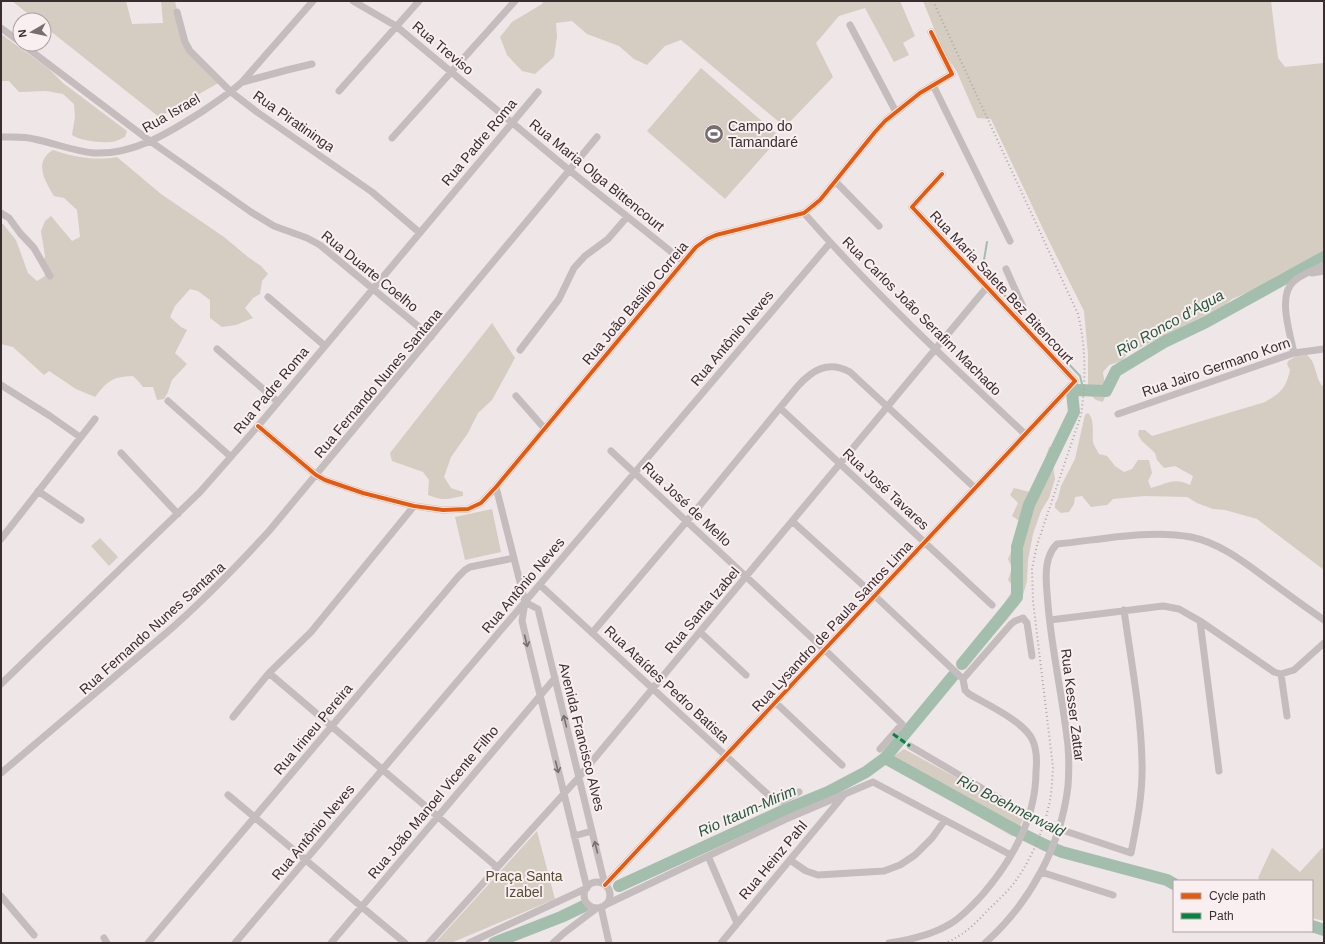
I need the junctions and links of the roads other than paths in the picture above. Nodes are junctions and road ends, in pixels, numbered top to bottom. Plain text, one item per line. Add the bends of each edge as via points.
1 (312, 1) edge
2 (353, 1) edge
3 (419, 1) edge
4 (515, 1) edge
5 (177, 12) dead end
6 (850, 25) dead end
7 (396, 26) junction
8 (1, 28) edge
9 (931, 32) dead end
10 (12, 36) edge
11 (33, 52) edge
12 (312, 64) dead end
13 (452, 72) junction
14 (242, 82) junction
15 (932, 85) junction
16 (339, 91) dead end
17 (231, 92) junction
18 (538, 92) dead end
19 (896, 112) junction
20 (512, 123) junction
21 (1, 137) edge
22 (597, 137) dead end
23 (392, 138) dead end
24 (150, 141) junction
25 (570, 170) junction
26 (942, 174) dead end
27 (836, 182) junction
28 (1, 213) edge
29 (804, 213) junction
30 (627, 217) junction
31 (879, 226) dead end
32 (420, 233) junction
33 (1010, 241) dead end
34 (830, 243) junction
35 (684, 262) junction
36 (1324, 265) edge
37 (1006, 269) dead end
38 (1324, 272) edge
39 (1306, 274) junction
40 (50, 276) dead end
41 (987, 287) junction
42 (373, 289) junction
43 (268, 297) dead end
44 (1016, 318) junction
45 (430, 337) junction
46 (325, 346) junction
47 (217, 349) dead end
48 (1324, 349) edge
49 (520, 350) dead end
50 (935, 350) junction
51 (1294, 353) junction
52 (1075, 380) joint
53 (1, 385) edge
54 (516, 396) dead end
55 (168, 401) dead end
56 (278, 402) junction
57 (887, 407) junction
58 (780, 408) junction
59 (1118, 414) dead end
60 (94, 419) dead end
61 (258, 426) junction
62 (545, 430) junction
63 (1025, 434) junction
64 (80, 438) junction
65 (611, 451) dead end
66 (121, 453) dead end
67 (232, 457) junction
68 (840, 464) junction
69 (635, 473) junction
70 (316, 475) junction
71 (496, 488) junction
72 (975, 488) junction
73 (38, 491) junction
74 (414, 506) junction
75 (178, 514) junction
76 (81, 520) dead end
77 (687, 521) junction
78 (792, 521) junction
79 (1, 539) edge
80 (925, 542) junction
81 (514, 558) junction
82 (746, 576) junction
83 (540, 585) junction
84 (875, 596) junction
85 (525, 602) junction
86 (992, 605) dead end
87 (1124, 610) junction
88 (1050, 620) junction
89 (1324, 620) edge
90 (1200, 621) junction
91 (700, 632) junction
92 (592, 633) junction
93 (1324, 643) edge
94 (825, 650) junction
95 (1032, 656) dead end
96 (269, 673) junction
97 (1281, 674) junction
98 (746, 675) dead end
99 (555, 678) junction
100 (963, 679) junction
101 (1, 684) edge
102 (653, 689) junction
103 (540, 696) junction
104 (776, 703) junction
105 (1287, 716) dead end
106 (233, 717) dead end
107 (332, 726) junction
108 (910, 746) dead end
109 (880, 749) dead end
110 (726, 756) junction
111 (842, 765) dead end
112 (383, 770) junction
113 (1219, 772) dead end
114 (1, 773) edge
115 (578, 777) junction
116 (799, 792) dead end
117 (564, 794) junction
118 (844, 794) junction
119 (228, 795) dead end
120 (438, 816) junction
121 (1029, 816) junction
122 (255, 817) junction
123 (945, 820) junction
124 (1059, 829) junction
125 (592, 832) junction
126 (574, 836) junction
127 (1011, 855) junction
128 (708, 856) junction
129 (306, 860) junction
130 (790, 860) junction
131 (497, 867) junction
132 (1041, 872) junction
133 (605, 885) junction
134 (587, 888) junction
135 (1113, 895) dead end
136 (1, 896) edge
137 (362, 907) junction
138 (601, 907) junction
139 (737, 923) junction
140 (34, 935) dead end
141 (148, 943) edge
142 (235, 943) edge
143 (331, 943) edge
144 (405, 943) edge
145 (429, 943) edge
146 (469, 943) edge
147 (553, 943) edge
148 (609, 943) edge
149 (721, 943) edge
150 (889, 943) edge
151 (985, 943) edge

1 - 14 street, Rua Israel
2 - 7 street, Rua Treviso
3 - 7 street
4 - 13 street
5 - 17 street, Rua Piratininga via 190,51
6 - 19 street
7 - 13 street, Rua Treviso
7 - 16 street
8 - 10 street
9 - 15 street, Rua João Basílio Correia via 952,74
11 - 24 street, Rua Duarte Coelho
12 - 14 street
13 - 20 street, Rua Treviso
13 - 23 street
14 - 17 street, Rua Israel
15 - 19 street, Rua João Basílio Correia
15 - 33 street
17 - 24 street, Rua Israel
17 - 32 street, Rua Piratininga via 372,192
18 - 20 street, Rua Padre Roma
19 - 27 street, Rua João Basílio Correia via 875,132
20 - 25 street, Rua Maria Olga Bittencourt
20 - 32 street, Rua Padre Roma
21 - 24 street, Rua Israel via 33,138 94,153 124,151
22 - 25 street, Rua Fernando Nunes Santana
24 - 42 street, Rua Duarte Coelho via 260,218 282,230 314,241
25 - 30 street, Rua Maria Olga Bittencourt
25 - 45 street, Rua Fernando Nunes Santana
26 - 41 street, Rua Maria Salete Bez Bitencourt via 912,207
27 - 29 street, Rua João Basílio Correia
27 - 31 street
28 - 40 street via 9,218 34,248
29 - 34 street, Rua Carlos João Serafim Machado
29 - 35 street, Rua João Basílio Correia via 716,235 701,242
30 - 35 street, Rua Maria Olga Bittencourt
30 - 49 street via 608,239 574,268 559,299
32 - 42 street, Rua Padre Roma
34 - 50 street, Rua Carlos João Serafim Machado
34 - 69 street, Rua Antônio Neves
35 - 62 street, Rua João Basílio Correia
36 - 39 street
37 - 44 street via 1023,307
38 - 39 street
39 - 51 street via 1294,280 1286,293 1285,306
41 - 44 street, Rua Maria Salete Bez Bitencourt
41 - 50 street, Rua Santa Izabel
42 - 45 street, Rua Duarte Coelho
42 - 46 street, Rua Padre Roma
43 - 46 street
44 - 52 street, Rua Maria Salete Bez Bitencourt
45 - 70 street, Rua Fernando Nunes Santana
46 - 56 street, Rua Padre Roma
47 - 56 street
48 - 51 street, Rua Jairo Germano Korn
50 - 57 street, Rua Santa Izabel
50 - 63 street, Rua Carlos João Serafim Machado
51 - 59 street, Rua Jairo Germano Korn
52 - 63 street, Rua Lysandro de Paula Santos Lima
53 - 64 street
54 - 62 street
55 - 67 street
56 - 61 street, Rua Padre Roma
57 - 58 street via 850,372 829,366 815,371 803,380
57 - 68 street, Rua Santa Izabel
57 - 72 street
58 - 68 street, Rua José Tavares
58 - 77 street
60 - 64 street
61 - 67 street, Rua Padre Roma
61 - 70 street, Rua João Basílio Correia
62 - 71 street, Rua João Basílio Correia
63 - 72 street, Rua Lysandro de Paula Santos Lima
64 - 73 street
65 - 69 street, Rua José de Mello
66 - 75 street
67 - 75 street, Rua Padre Roma
68 - 78 street, Rua Santa Izabel
68 - 80 street, Rua José Tavares
69 - 77 street, Rua José de Mello
69 - 83 street, Rua Antônio Neves
70 - 74 street, Rua João Basílio Correia via 363,493
70 - 114 street, Rua Fernando Nunes Santana via 242,561 185,616
71 - 74 street, Rua João Basílio Correia via 481,503 468,509 443,510
71 - 81 street
72 - 80 street, Rua Lysandro de Paula Santos Lima
73 - 76 street
73 - 79 street
74 - 96 street via 311,632
75 - 101 street, Rua Padre Roma
77 - 82 street, Rua José de Mello
77 - 92 street
78 - 82 street, Rua Santa Izabel
78 - 84 street
80 - 84 street, Rua Lysandro de Paula Santos Lima
80 - 86 street, Rua José Tavares
81 - 85 street
81 - 107 street, Rua Irineu Pereira via 465,570
82 - 91 street, Rua Santa Izabel
82 - 94 street, Rua José de Mello
83 - 85 street, Rua Antônio Neves
83 - 92 street, Rua Ataídes Pedro Batista
84 - 94 street, Rua Lysandro de Paula Santos Lima
84 - 100 street
85 - 99 street, Avenida Francisco Alves via 538,609
85 -> 103 street via 522,621
85 - 112 street, Rua Antônio Neves
87 - 88 street
87 - 90 street via 1171,607
87 - 124 street via 1140,725 1142,763 1140,806 1131,853
88 - 89 street, Rua Kesser Zattar via 1047,572 1049,557 1057,544 1173,534 1192,537 1235,556
88 - 124 street, Rua Kesser Zattar via 1068,753 1068,785
90 - 97 street via 1274,672
90 - 113 street
91 - 98 street
91 - 102 street, Rua Santa Izabel
92 - 102 street, Rua Ataídes Pedro Batista
93 - 97 street via 1294,670
94 - 104 street, Rua Lysandro de Paula Santos Lima
94 - 109 street, Rua José de Mello via 902,724
95 - 100 street via 1027,623 1023,618 1019,619 1011,624
96 - 106 street
96 - 107 street
97 - 105 street
99 - 103 street, Rua João Manoel Vicente Filho
115 -> 99 street, Avenida Francisco Alves
100 - 121 street via 965,690 969,694 1022,726 1032,739 1036,757 1036,776
102 - 110 street, Rua Ataídes Pedro Batista
102 - 115 street, Rua Santa Izabel
103 -> 117 street
103 - 120 street, Rua João Manoel Vicente Filho
104 - 110 street, Rua Lysandro de Paula Santos Lima
104 - 111 street
107 - 112 street
107 - 122 street, Rua Irineu Pereira
108 - 121 street
110 - 116 street, Rua Ataídes Pedro Batista via 775,802
110 - 133 street, Rua Lysandro de Paula Santos Lima
112 - 120 street
112 - 129 street, Rua Antônio Neves
115 - 117 street, Rua Santa Izabel
115 - 125 street, Avenida Francisco Alves
117 - 126 street
117 - 131 street, Rua Santa Izabel
118 - 123 street via 873,782
118 - 128 street
118 - 130 street, Rua Heinz Pahl
119 - 122 street
120 - 131 street
120 - 137 street, Rua João Manoel Vicente Filho
121 - 127 street
122 - 129 street
122 - 141 street, Rua Irineu Pereira
123 - 127 street
123 - 130 street via 916,855 888,870 818,875
124 - 132 street, Rua Kesser Zattar
125 - 126 street
133 -> 125 street, Avenida Francisco Alves
126 - 134 street
127 - 150 street via 987,889 957,920 928,934
128 - 138 street
128 - 139 street
129 - 137 street
129 - 142 street, Rua Antônio Neves
130 - 139 street, Rua Heinz Pahl
131 - 145 street, Rua Santa Izabel
132 - 135 street
132 - 151 street, Rua Kesser Zattar via 1014,913
133 - 134 street via 597,882
133 - 138 street via 610,895
134 - 138 street via 584,895 590,906
134 - 146 street
136 - 140 street
137 - 143 street, Rua João Manoel Vicente Filho
137 - 144 street
138 - 147 street
138 - 148 street
139 - 149 street, Rua Heinz Pahl

